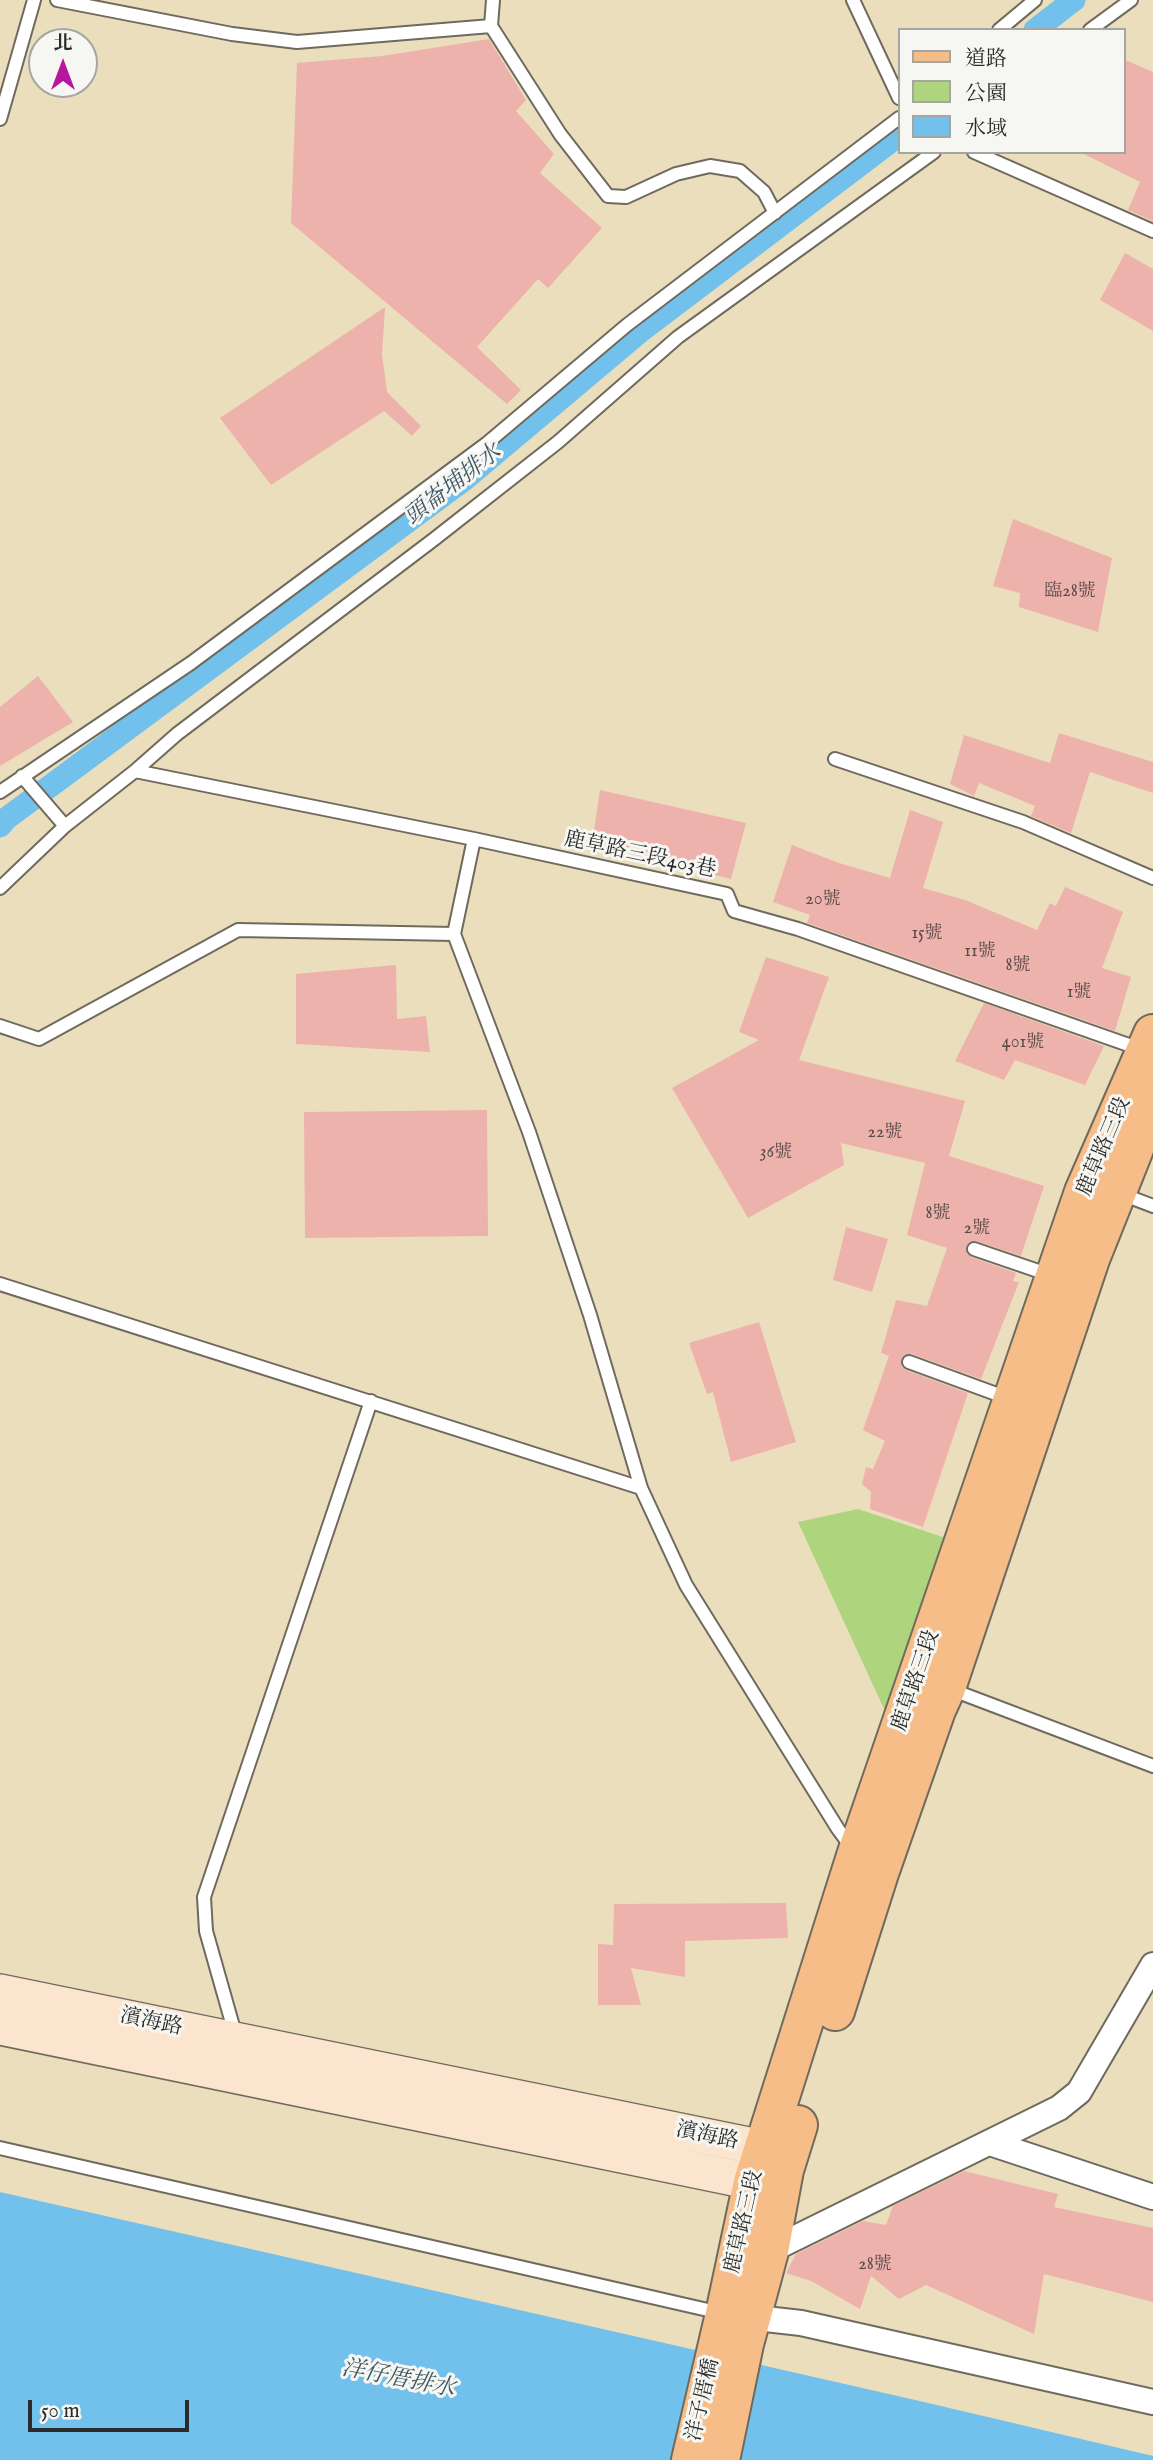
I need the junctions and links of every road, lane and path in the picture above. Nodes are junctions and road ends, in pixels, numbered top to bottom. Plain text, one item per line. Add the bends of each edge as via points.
1 (34, 0) edge
2 (57, 0) edge
3 (494, 0) edge
4 (853, 0) edge
5 (1035, 0) edge
6 (1131, 0) edge
7 (491, 26) junction
8 (1001, 28) edge
9 (1093, 28) edge
10 (898, 97) edge
11 (0, 119) edge
12 (898, 119) edge
13 (931, 154) edge
14 (978, 154) edge
15 (775, 213) junction
16 (1153, 232) edge
17 (835, 759) dead end
18 (135, 771) junction
19 (22, 776) junction
20 (0, 792) edge
21 (65, 826) junction
22 (474, 839) junction
23 (1153, 878) edge
24 (0, 888) edge
25 (454, 934) junction
26 (0, 1026) edge
27 (1151, 1046) edge
28 (1153, 1101) edge
29 (1115, 1191) junction
30 (1153, 1206) edge
31 (974, 1249) dead end
32 (1068, 1282) junction
33 (0, 1284) edge
34 (909, 1362) dead end
35 (371, 1401) junction
36 (1026, 1405) junction
37 (641, 1488) junction
38 (946, 1688) junction
39 (1153, 1766) edge
40 (857, 1853) junction
41 (1153, 1965) edge
42 (0, 1992) edge
43 (0, 2027) edge
44 (237, 2041) junction
45 (990, 2143) junction
46 (0, 2147) edge
47 (767, 2166) junction
48 (1153, 2197) edge
49 (768, 2251) junction
50 (735, 2329) junction
51 (1153, 2402) edge
52 (691, 2460) edge
53 (720, 2460) edge

1 - 11 lane
2 - 7 lane via 297,42
3 - 7 lane
4 - 10 lane
5 - 8 lane
6 - 9 lane
7 - 15 lane via 560,134 608,196 626,197 676,174 710,166 740,172 764,192
12 - 15 lane
13 - 18 lane via 678,337 558,442
14 - 16 lane
15 - 19 lane via 627,325 486,444 191,663
17 - 23 lane via 1023,822
18 - 21 lane
18 - 22 lane, 鹿草路三段403巷
19 - 20 lane
19 - 21 lane
21 - 24 lane
22 - 25 lane
22 - 27 lane, 鹿草路三段403巷 via 727,894 734,911
25 - 26 lane via 237,930 39,1039
25 - 37 lane via 533,1145
27 - 32 main road, 鹿草路三段 via 1084,1192
28 - 29 main road, 鹿草路三段
29 - 30 lane
29 - 32 main road, 鹿草路三段
31 - 32 lane
32 - 36 main road, 鹿草路三段
33 - 35 lane
34 - 36 lane
35 - 37 lane
35 - 44 lane via 204,1897 206,1931
36 - 38 main road, 鹿草路三段
36 - 40 main road, 鹿草路三段
37 - 40 lane via 686,1585
38 - 39 lane
38 - 47 main road, 鹿草路三段
40 - 47 main road, 鹿草路三段
41 - 45 street via 1079,2092 1059,2108
42 - 44 street, 濱海路
43 - 47 street, 濱海路
44 - 47 street, 濱海路
45 - 48 street
45 - 49 street
46 - 50 lane
47 - 49 main road, 鹿草路三段
47 - 50 main road, 鹿草路三段
49 - 50 main road, 鹿草路三段
50 - 51 street via 802,2323
50 - 52 main road, 洋子厝橋
50 - 53 main road, 洋子厝橋

